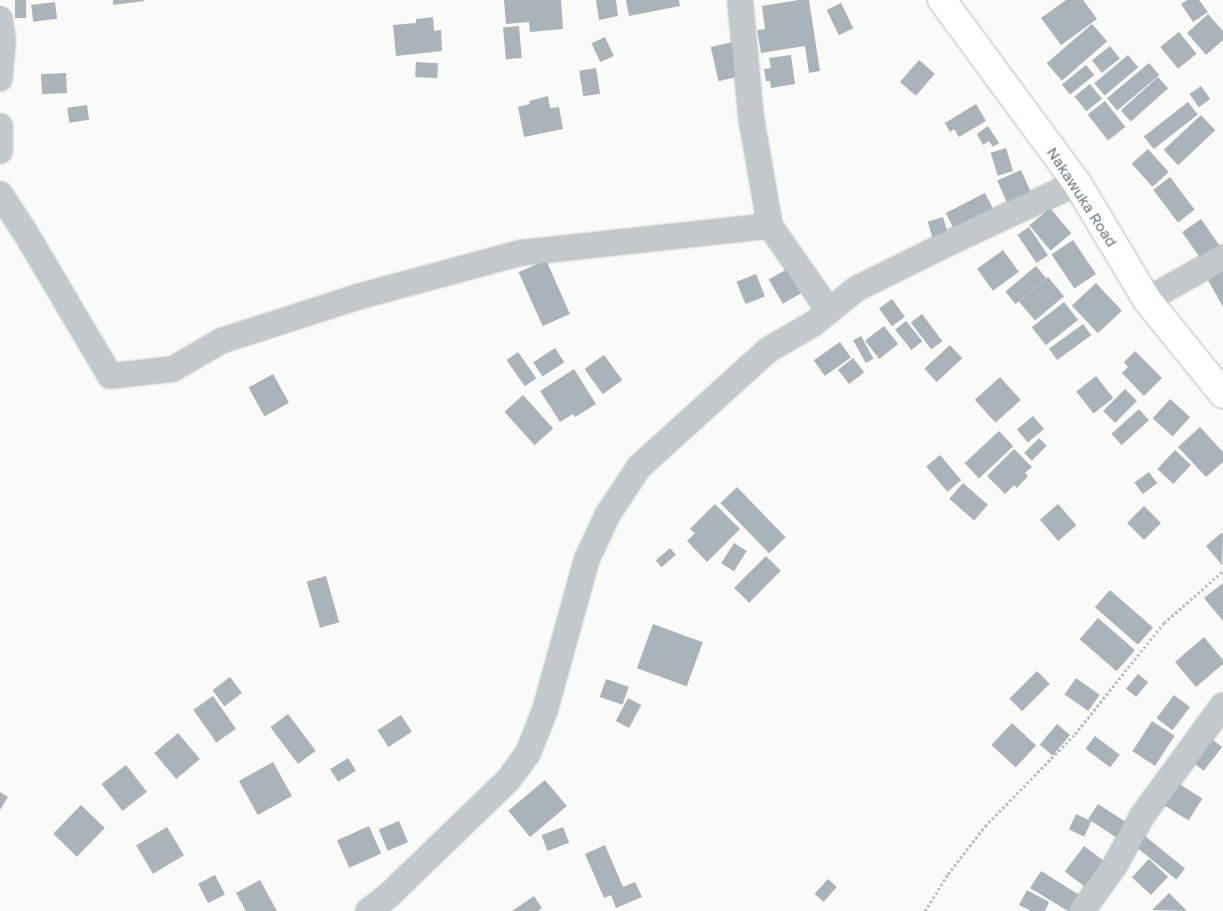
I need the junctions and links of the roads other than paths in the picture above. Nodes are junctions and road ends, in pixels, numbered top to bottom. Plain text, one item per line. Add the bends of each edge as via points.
1 (740, 0) edge
2 (942, 0) edge
3 (0, 20) edge
4 (0, 79) edge
5 (0, 126) edge
6 (0, 151) edge
7 (1077, 184) junction
8 (0, 194) edge
9 (770, 226) junction
10 (1223, 257) edge
11 (1147, 300) junction
12 (829, 311) junction
13 (1223, 394) edge
14 (1223, 705) edge
15 (368, 911) edge
16 (1082, 911) edge

1 - 9 street via 751,118
2 - 7 main road, Nakawuka Road
3 - 4 street via 3,42
5 - 6 street
7 - 11 main road, Nakawuka Road
7 - 12 street via 856,289
8 - 9 street via 110,376 173,369 221,342 357,297 520,253
9 - 12 street
10 - 11 street
11 - 13 main road, Nakawuka Road
12 - 15 street via 768,350 639,468 608,514 587,559 545,710 528,753 488,800 388,896
14 - 16 street via 1142,816 1115,865

